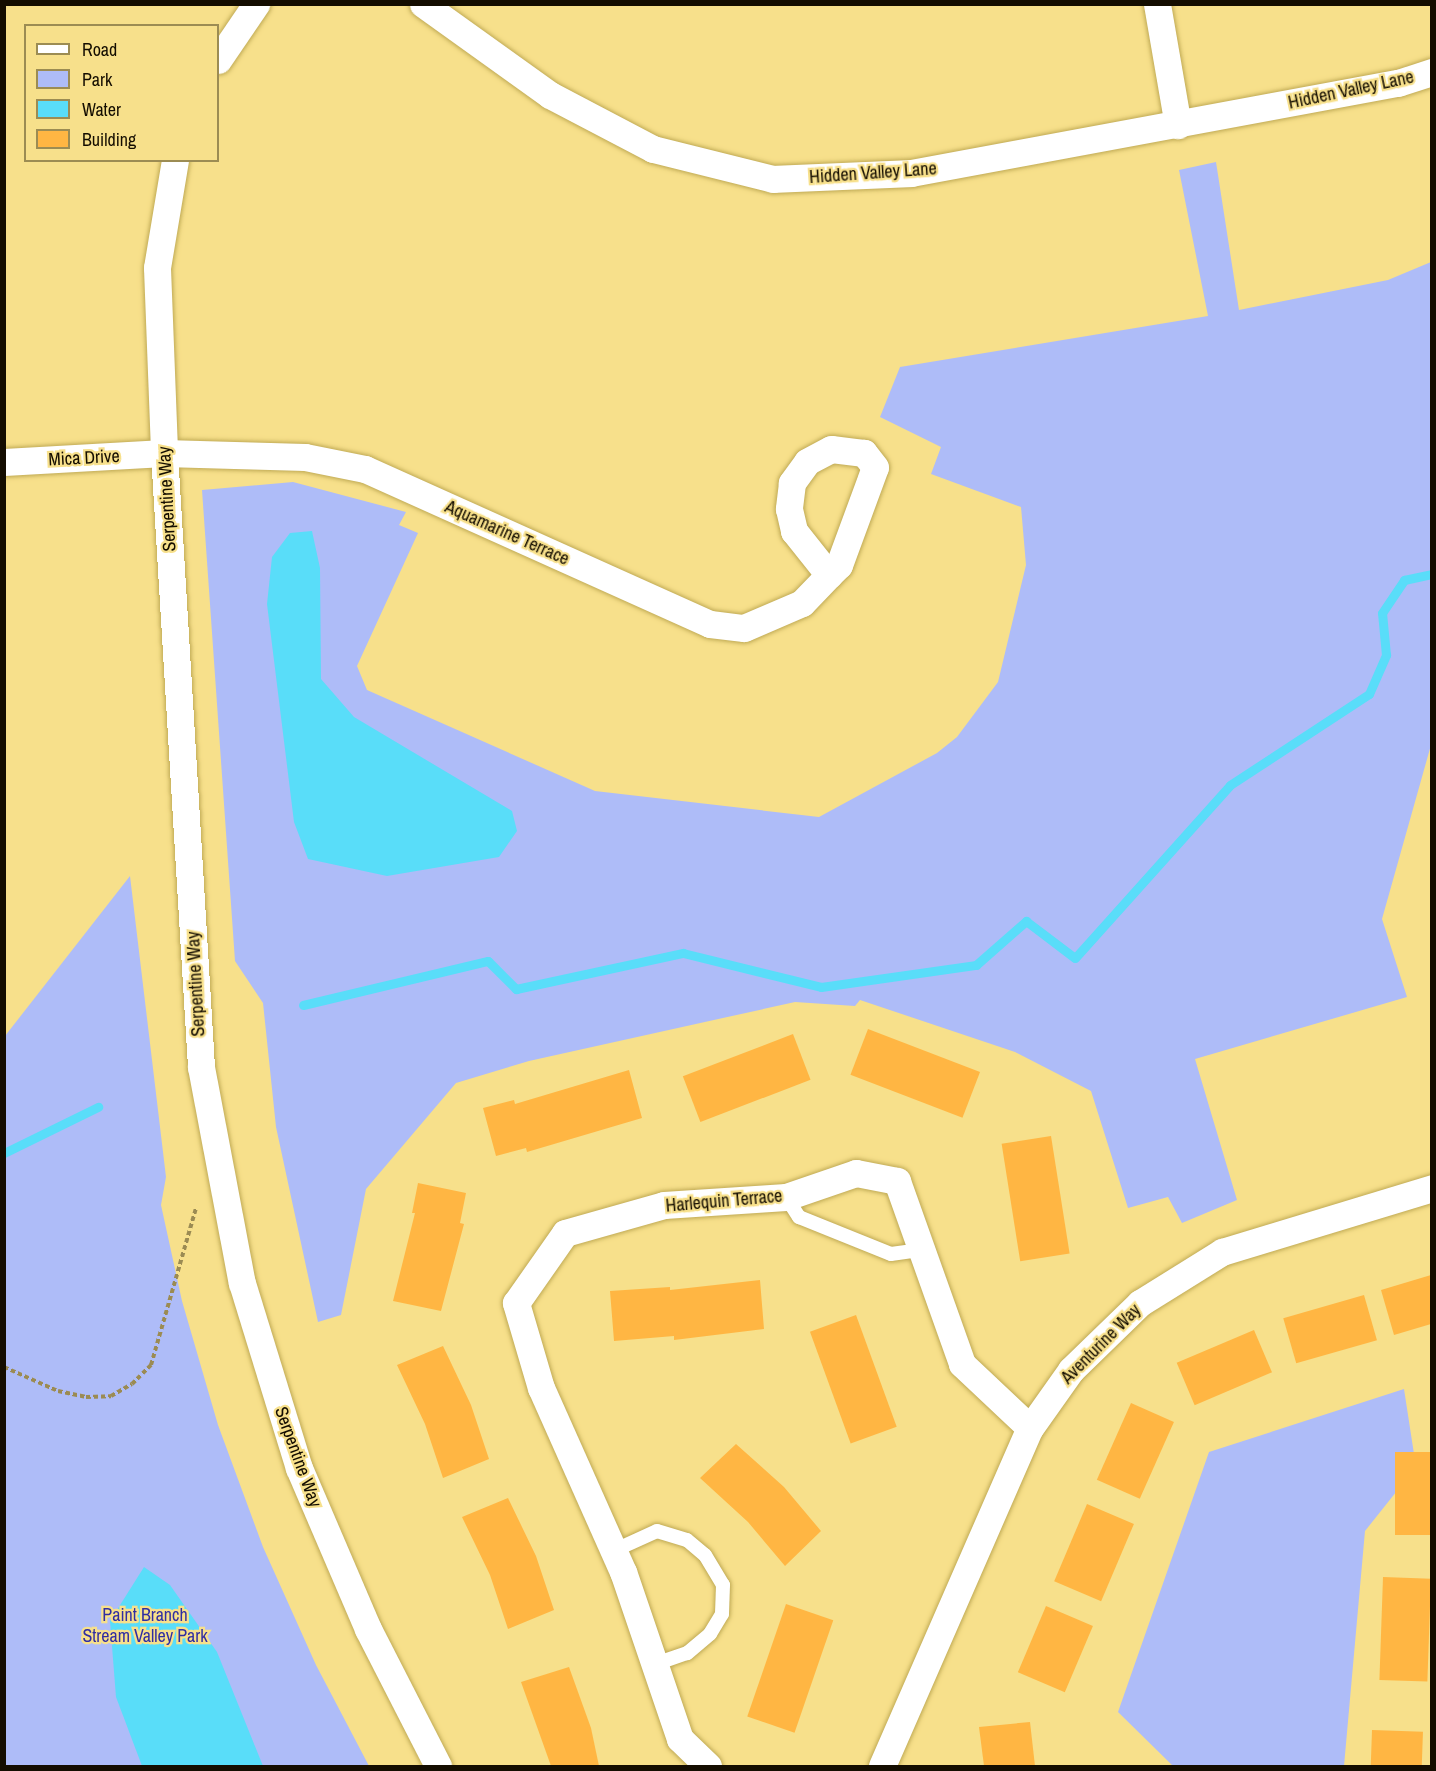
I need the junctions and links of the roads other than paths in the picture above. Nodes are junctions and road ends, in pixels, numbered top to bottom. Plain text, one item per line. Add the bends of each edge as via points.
1 (256, 4) edge
2 (423, 4) edge
3 (1157, 4) edge
4 (219, 59) edge
5 (1431, 72) edge
6 (1178, 125) junction
7 (175, 162) edge
8 (164, 453) junction
9 (4, 462) edge
10 (829, 575) dead end
11 (1431, 1188) edge
12 (786, 1197) junction
13 (921, 1250) junction
14 (1030, 1428) junction
15 (613, 1551) junction
16 (655, 1664) junction
17 (438, 1767) edge
18 (708, 1767) edge
19 (882, 1767) edge

1 - 4 street
2 - 6 street, Hidden Valley Lane via 550,95 654,149 773,179 911,173
3 - 6 street
5 - 6 street, Hidden Valley Lane via 1398,82
7 - 8 street, Serpentine Way via 157,268
8 - 9 street, Mica Drive
8 - 10 street, Aquamarine Terrace via 305,457 365,469 710,624 744,628 802,603
8 - 17 street, Serpentine Way via 201,1067 242,1283 299,1468 368,1629
11 - 14 street, Aventurine Way via 1222,1252 1140,1303 1071,1370
12 - 13 lane via 799,1217 891,1254
12 - 13 street, Harlequin Terrace via 856,1173 897,1181
12 - 15 street, Harlequin Terrace via 664,1205 565,1233 516,1303 541,1388
13 - 14 street, Harlequin Terrace via 962,1364
14 - 19 street, Aventurine Way
15 - 16 street, Harlequin Terrace
15 - 16 lane via 657,1531 687,1540 705,1555 723,1585 722,1614 710,1634 687,1653
16 - 18 street, Harlequin Terrace via 680,1739

